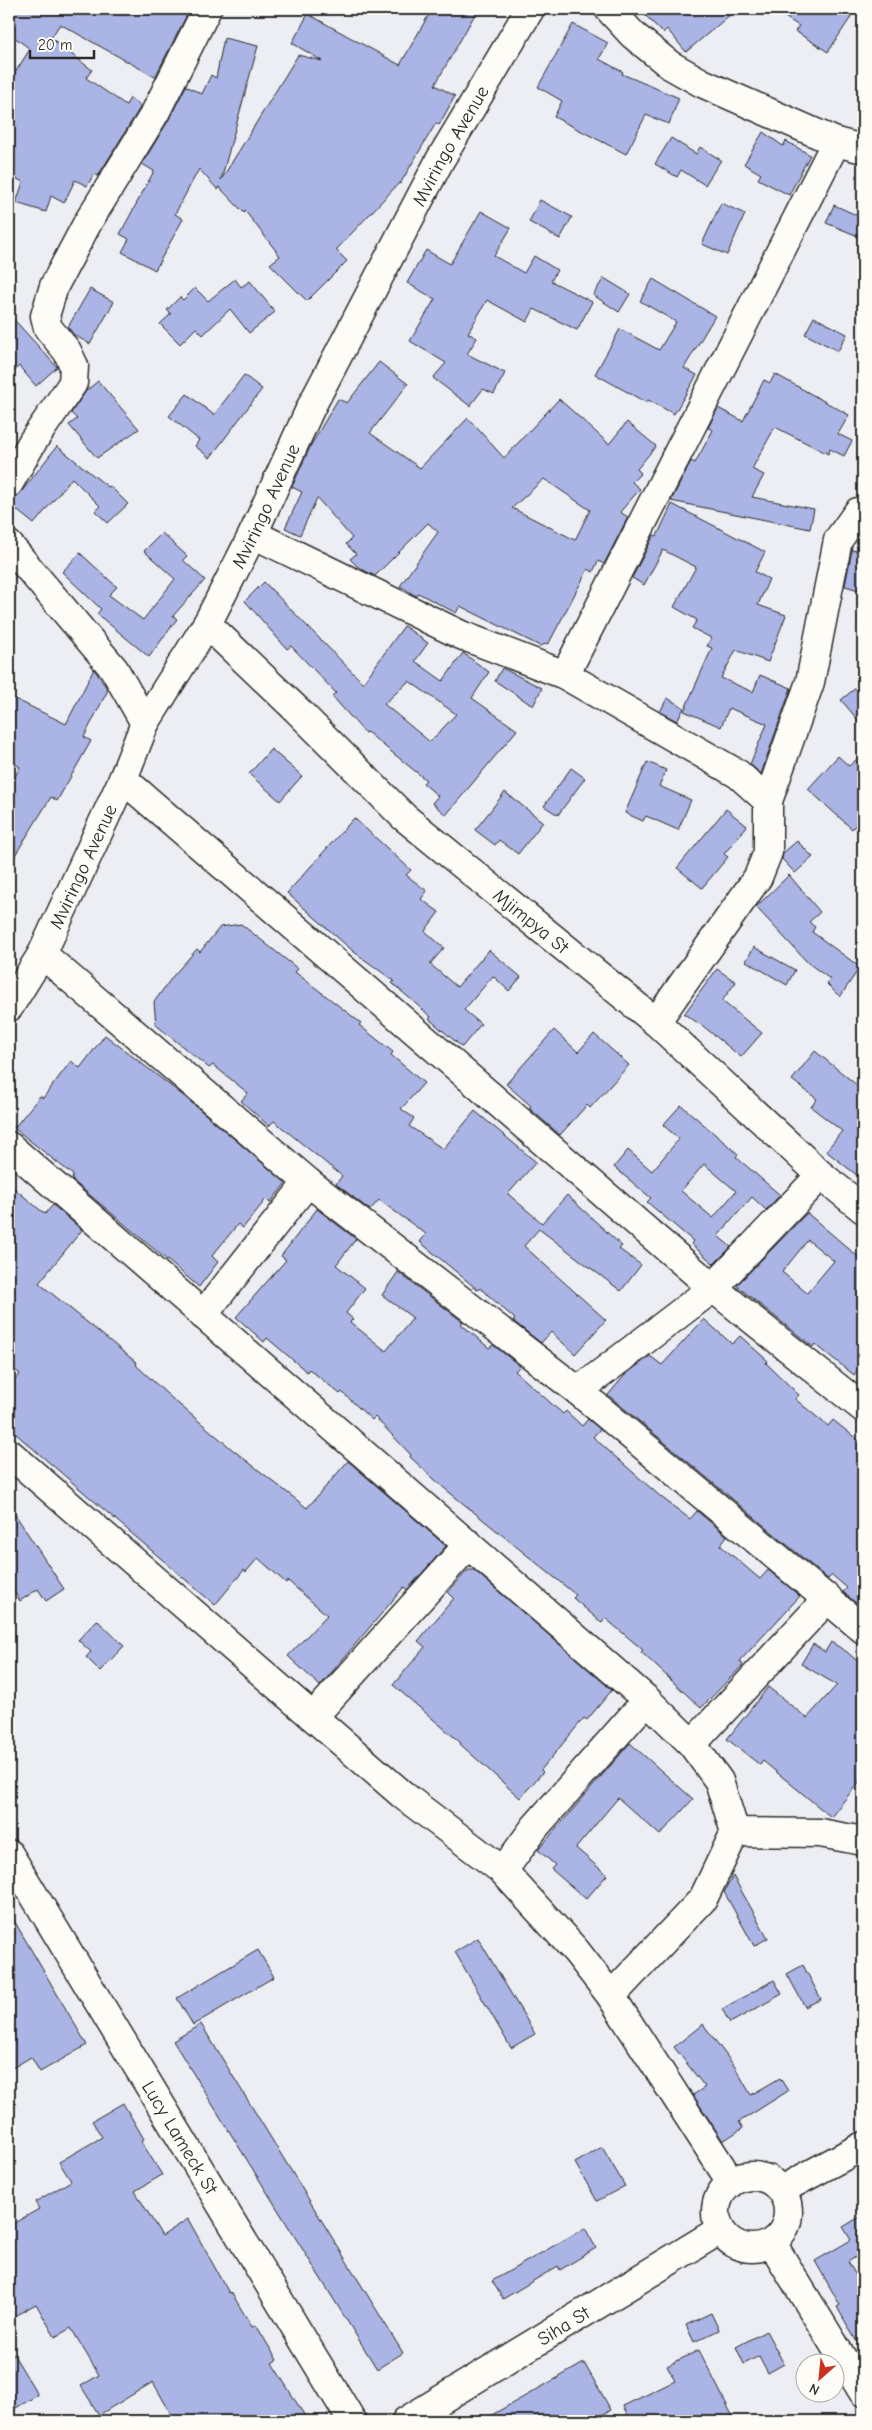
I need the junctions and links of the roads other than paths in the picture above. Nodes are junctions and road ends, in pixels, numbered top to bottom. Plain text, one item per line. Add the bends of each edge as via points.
1 (207, 9) edge
2 (530, 9) edge
3 (610, 9) edge
4 (836, 142) junction
5 (863, 149) edge
6 (9, 483) edge
7 (863, 512) edge
8 (253, 534) junction
9 (9, 545) edge
10 (207, 624) junction
11 (565, 675) junction
12 (145, 723) junction
13 (123, 779) junction
14 (768, 801) junction
15 (42, 954) junction
16 (9, 1006) edge
17 (656, 1022) junction
18 (9, 1146) edge
19 (821, 1176) junction
20 (308, 1182) junction
21 (863, 1209) edge
22 (713, 1288) junction
23 (204, 1315) junction
24 (578, 1391) junction
25 (863, 1408) edge
26 (9, 1454) edge
27 (469, 1544) junction
28 (828, 1598) junction
29 (863, 1629) edge
30 (647, 1700) junction
31 (313, 1718) junction
32 (692, 1744) junction
33 (735, 1832) junction
34 (863, 1841) edge
35 (9, 1854) edge
36 (503, 1871) junction
37 (611, 1996) junction
38 (863, 2146) edge
39 (731, 2182) junction
40 (781, 2190) junction
41 (720, 2230) junction
42 (772, 2243) junction
43 (863, 2392) edge
44 (352, 2421) edge
45 (406, 2421) edge

1 - 6 street via 155,113 88,222 54,286 45,316 48,328 74,366 73,383
2 - 8 street, Mviringo Avenue via 435,169 311,407
3 - 4 street via 633,35 670,65 702,83
4 - 5 street
4 - 11 street
7 - 14 street via 858,512 838,540 810,682
8 - 10 street, Mviringo Avenue
8 - 11 street via 461,635
9 - 12 street via 114,669
10 - 12 street, Mviringo Avenue
10 - 17 street, Mjimpya St via 404,817
11 - 14 street via 738,774
12 - 13 street, Mviringo Avenue
13 - 15 street, Mviringo Avenue
13 - 22 street
14 - 17 street via 768,852 758,877
15 - 16 street, Mviringo Avenue
15 - 20 street
17 - 19 street, Mjimpya St
18 - 23 street
19 - 21 street, Mjimpya St
19 - 22 street
20 - 23 street
20 - 24 street
22 - 24 street
22 - 25 street
23 - 27 street
24 - 28 street
26 - 31 street
27 - 30 street
27 - 31 street
28 - 29 street
28 - 32 street
30 - 32 street
30 - 36 street via 535,1827
31 - 36 street via 404,1796
32 - 33 street via 719,1781
33 - 34 street via 820,1833
33 - 37 street via 704,1899
35 - 44 street, Lucy Lameck St
36 - 37 street via 576,1951
37 - 39 street
38 - 40 street
39 - 40 street via 750,2175 770,2180
39 - 41 street via 719,2195 715,2213
40 - 42 street via 789,2212 784,2229
41 - 42 street via 734,2244 753,2248
41 - 45 street, Siha St
42 - 43 street

